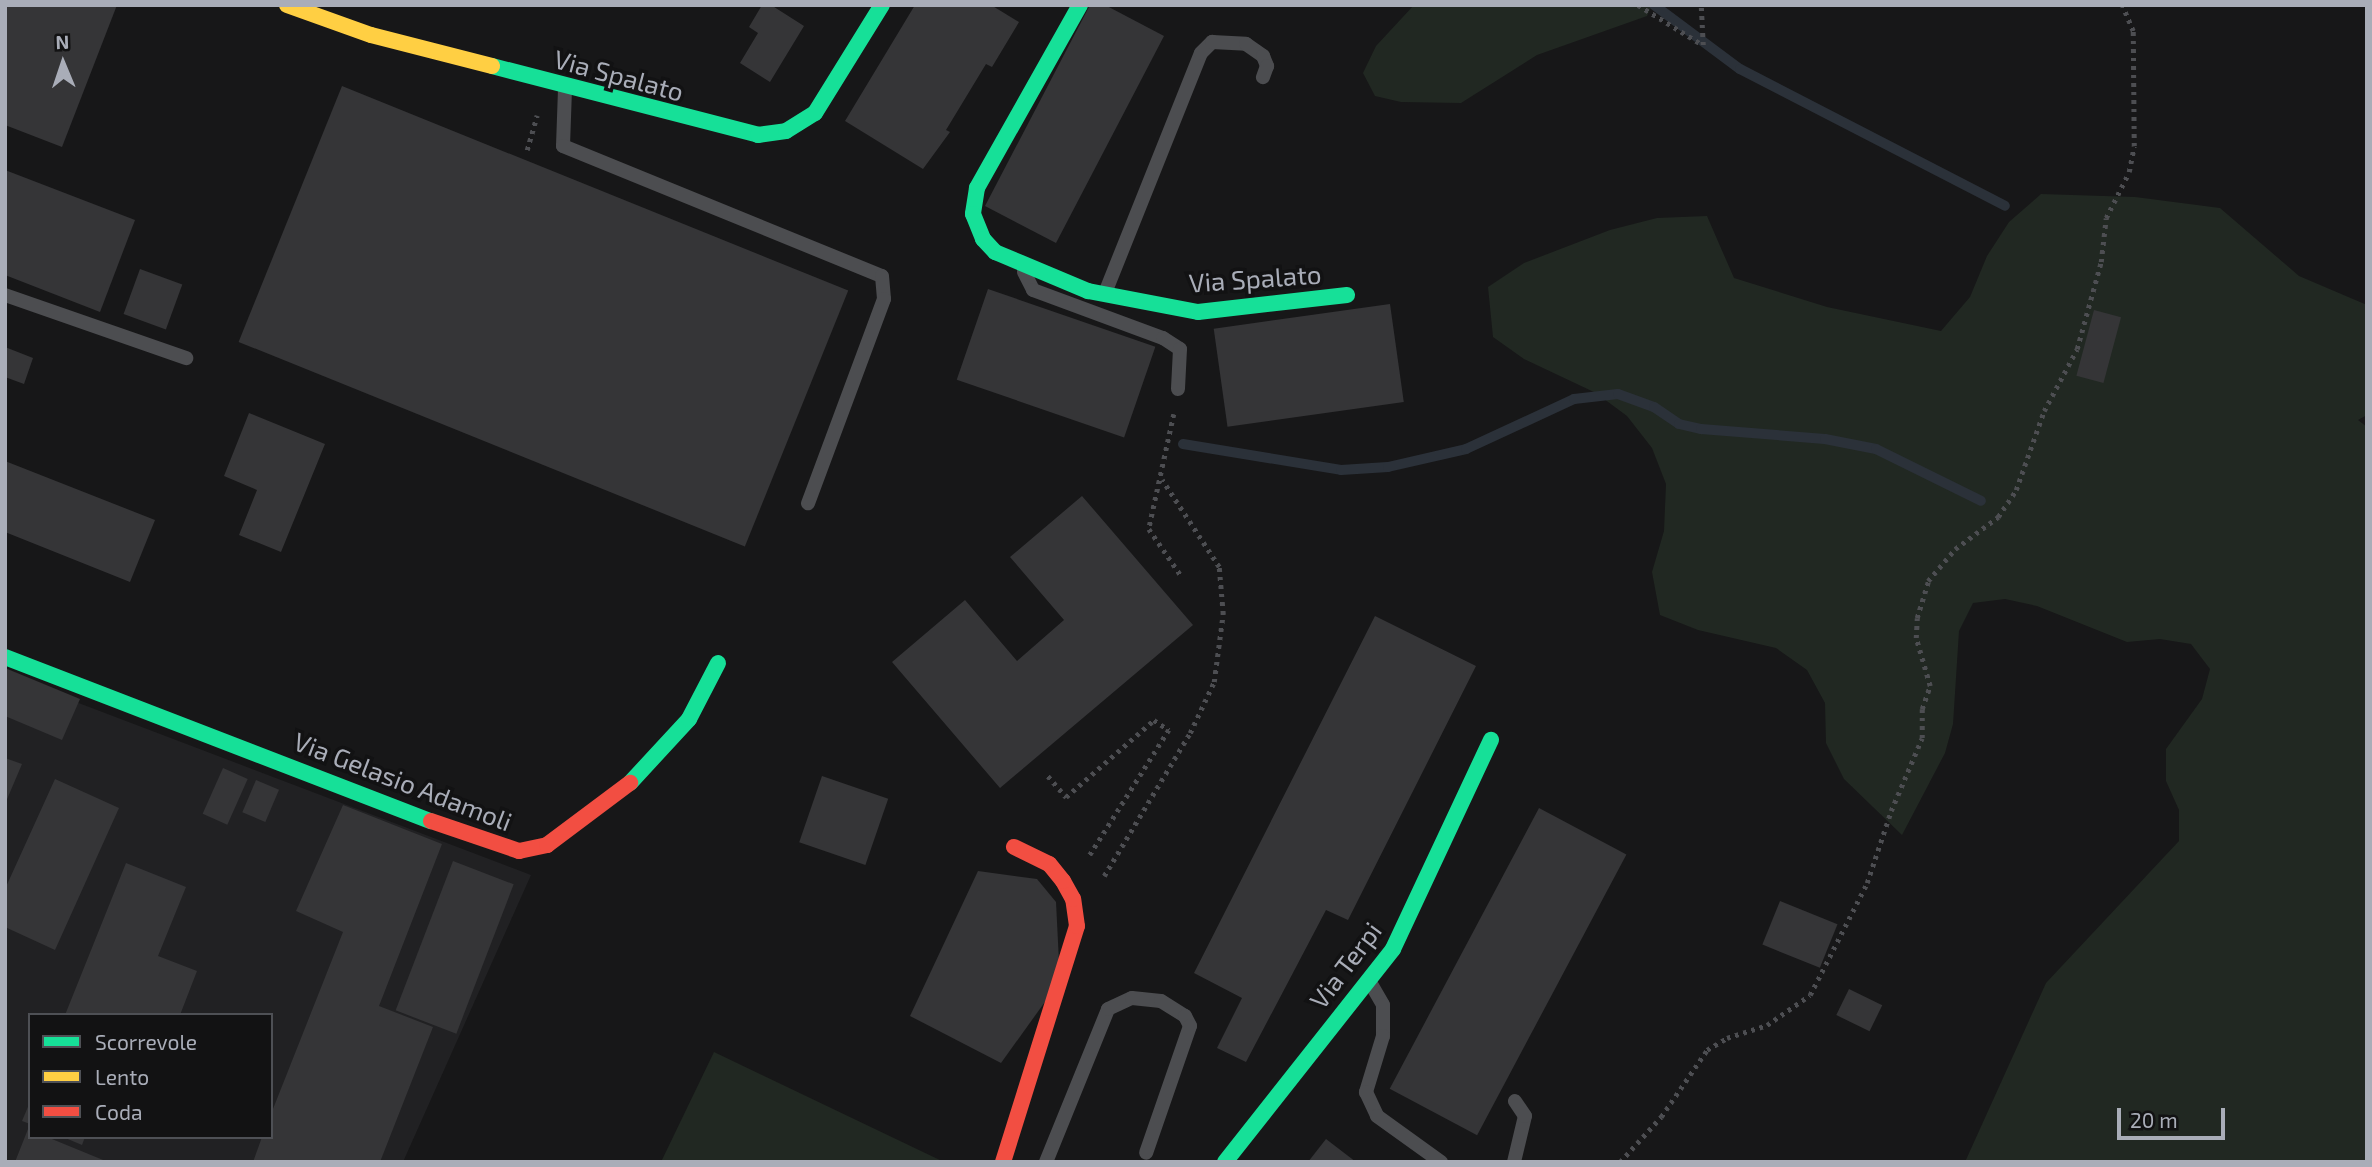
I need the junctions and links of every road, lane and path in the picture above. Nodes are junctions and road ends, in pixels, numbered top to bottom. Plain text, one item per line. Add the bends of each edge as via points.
1 (287, 5) edge
2 (882, 5) edge
3 (1080, 5) edge
4 (1638, 5) edge
5 (1701, 5) edge
6 (2122, 5) edge
7 (1263, 77) dead end
8 (565, 84) junction
9 (1019, 262) junction
10 (1105, 294) junction
11 (5, 295) edge
12 (1347, 295) dead end
13 (186, 358) dead end
14 (1178, 388) joint
15 (1162, 480) junction
16 (808, 503) dead end
17 (1182, 577) dead end
18 (5, 657) edge
19 (718, 663) dead end
20 (1491, 740) dead end
21 (1048, 776) dead end
22 (1014, 847) dead end
23 (1101, 882) dead end
24 (1073, 899) junction
25 (1368, 979) junction
26 (1515, 1101) dead end
27 (1146, 1153) dead end
28 (1003, 1162) edge
29 (1046, 1162) edge
30 (1225, 1162) edge
31 (1441, 1162) edge
32 (1514, 1162) edge
33 (1620, 1162) edge

1 - 8 street, Via Spalato via 371,35
2 - 8 street, Via Spalato via 815,113 786,131 758,135
3 - 9 street, Via Spalato via 1067,20 974,202 983,239 995,252
4 - 5 path via 1703,45
6 - 33 path via 2133,31 2134,146 2129,172 2106,218 2101,262 2077,349 2044,411 2016,490 1998,517 1955,549 1928,581 1916,638 1930,686 1922,709 1922,738 1867,883 1810,995 1767,1026 1727,1038 1707,1050 1661,1117
7 - 10 lane via 1263,56 1246,44 1212,43 1201,53
8 - 16 lane via 563,146 882,276 884,299
9 - 10 street, Via Spalato
9 - 14 lane via 1033,290 1163,338 1180,349
10 - 12 street, Via Spalato via 1198,312
11 - 13 lane
14 - 15 path
15 - 17 path via 1149,529
15 - 23 path via 1219,566 1223,614 1214,682 1190,733
18 - 19 street, Via Gelasio Adamoli via 519,851 547,845 629,784 689,719
20 - 25 street, Via Terpi via 1393,949
21 - 24 path via 1066,797 1154,720 1169,730 1091,852
22 - 24 street via 1049,864
24 - 28 street via 1077,926
25 - 30 street, Via Terpi
25 - 31 lane via 1383,1005 1383,1037 1366,1092 1377,1116
26 - 32 lane via 1525,1116
27 - 29 lane via 1190,1026 1185,1016 1168,1004 1132,998 1108,1009

